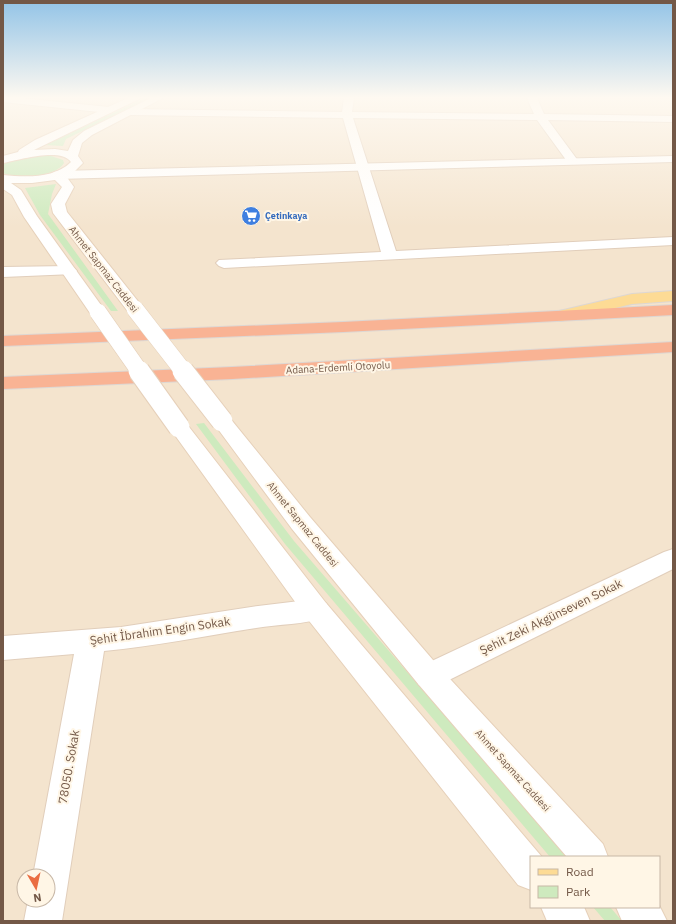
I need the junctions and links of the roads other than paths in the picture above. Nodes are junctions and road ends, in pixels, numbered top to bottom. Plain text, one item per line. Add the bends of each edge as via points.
1 (41, 141) edge
2 (78, 141) edge
3 (355, 141) edge
4 (558, 141) edge
5 (3, 155) edge
6 (18, 155) junction
7 (72, 157) junction
8 (673, 159) edge
9 (3, 160) edge
10 (87, 160) dead end
11 (102, 162) dead end
12 (573, 162) junction
13 (363, 167) junction
14 (223, 171) junction
15 (58, 175) junction
16 (3, 178) edge
17 (3, 182) edge
18 (673, 241) edge
19 (390, 256) junction
20 (224, 263) dead end
21 (70, 271) junction
22 (3, 272) edge
23 (673, 296) edge
24 (673, 310) edge
25 (561, 316) junction
26 (3, 342) edge
27 (673, 347) edge
28 (3, 383) edge
29 (673, 558) edge
30 (316, 610) junction
31 (91, 642) junction
32 (3, 648) edge
33 (429, 676) junction
34 (589, 856) edge
35 (52, 868) edge
36 (530, 871) edge
37 (45, 908) edge
38 (561, 908) edge
39 (636, 908) edge
40 (43, 921) edge
41 (572, 921) edge
42 (648, 921) edge

1 - 6 street
2 - 7 street
3 - 13 street
4 - 12 street
5 - 6 street
6 - 7 street via 49,152
6 - 9 street
7 - 10 street
7 - 15 street via 77,163 74,167
8 - 12 street
11 - 14 street
12 - 13 street
13 - 14 street
13 - 19 street
14 - 15 street
15 - 16 street via 35,179
15 - 33 street, Ahmet Sapmaz Caddesi, bridge via 68,187 58,204 60,213 301,523
17 - 21 street via 17,193
18 - 19 street
19 - 20 street
21 - 22 street
21 - 30 street, bridge via 179,427
23 - 25 main road via 632,298
24 - 25 highway
25 - 26 highway
27 - 28 highway, Adana-Erdemli Otoyolu
29 - 33 street, Şehit Zeki Akgünseven Sokak
30 - 31 street, Şehit İbrahim Engin Sokak
30 - 36 street
31 - 32 street, Şehit İbrahim Engin Sokak
31 - 35 street, 78050. Sokak
33 - 34 street, Ahmet Sapmaz Caddesi
37 - 40 street
38 - 41 street
39 - 42 street

